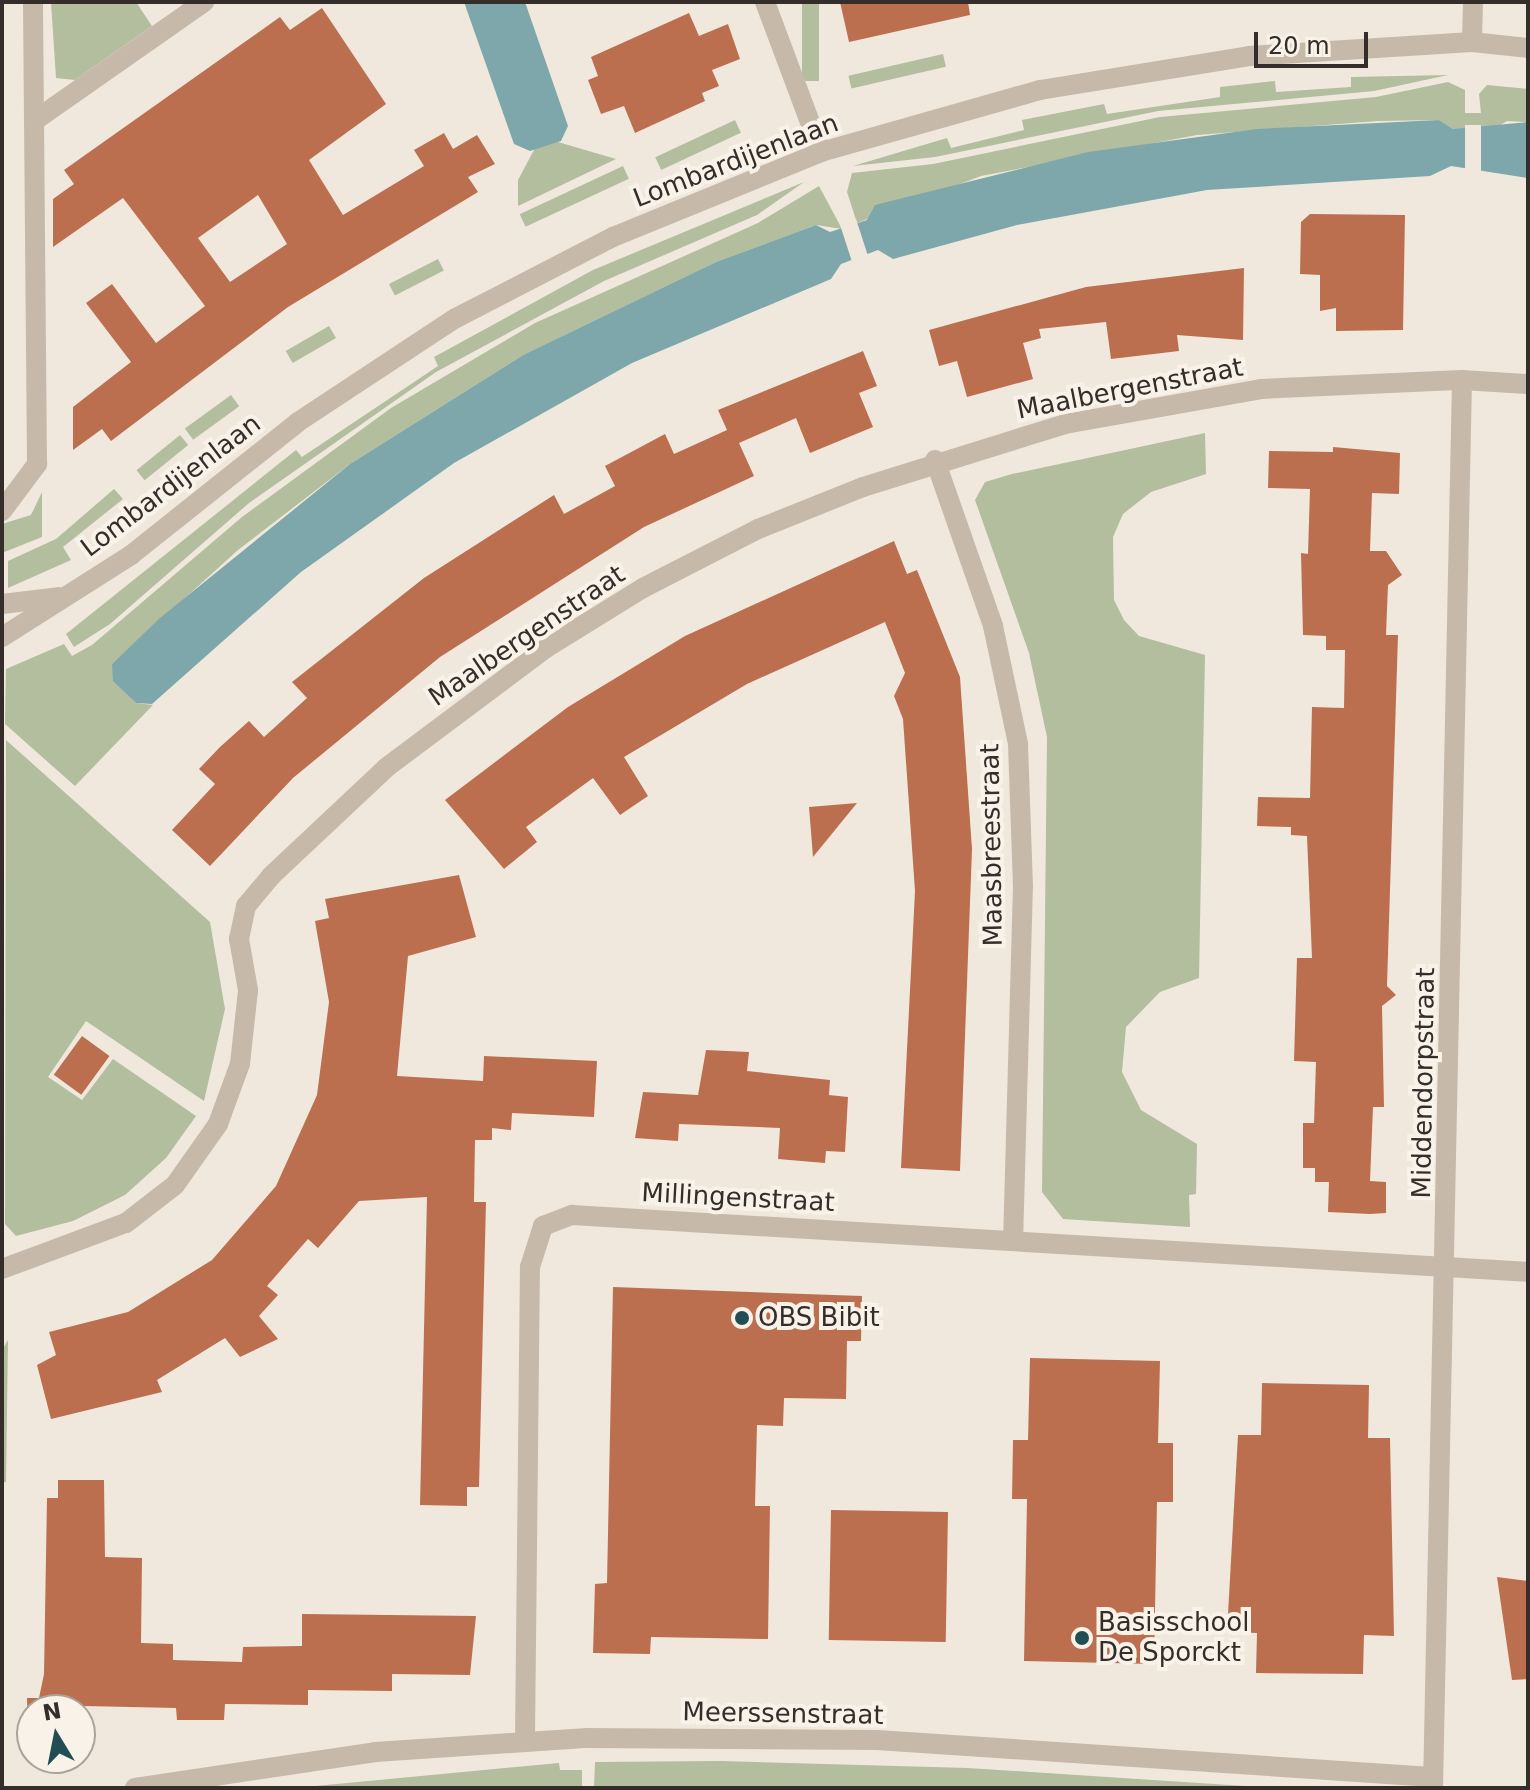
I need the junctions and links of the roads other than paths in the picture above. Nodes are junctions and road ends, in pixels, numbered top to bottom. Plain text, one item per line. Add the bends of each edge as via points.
1 (33, 2) edge
2 (204, 2) edge
3 (765, 2) edge
4 (1473, 2) edge
5 (1472, 42) junction
6 (1528, 48) edge
7 (34, 121) junction
8 (821, 152) junction
9 (1462, 380) junction
10 (1528, 384) edge
11 (935, 460) junction
12 (2, 511) edge
13 (63, 596) junction
14 (2, 604) edge
15 (2, 637) edge
16 (1013, 1240) junction
17 (1447, 1266) junction
18 (2, 1269) edge
19 (1528, 1272) edge
20 (525, 1739) junction
21 (1432, 1782) edge
22 (135, 1788) edge

1 - 7 street
2 - 7 street
3 - 8 street
4 - 5 street
5 - 6 street, Lombardijenlaan
5 - 8 street, Lombardijenlaan via 1249,56 1040,90
7 - 12 street via 37,464
8 - 13 street, Lombardijenlaan via 613,237 456,318 298,422 131,555
9 - 10 street, Maalbergenstraat
9 - 11 street, Maalbergenstraat via 1261,389 1065,424
9 - 17 street, Middendorpstraat
11 - 16 street, Maasbreestraat via 993,626 1018,744 1023,885
11 - 18 street, Maalbergenstraat via 758,529 643,588 546,648 387,767 246,906 239,939 248,990 240,1064 218,1124 175,1185 126,1223
13 - 14 street, Lombardijenlaan
13 - 15 street, Lombardijenlaan
16 - 17 street, Millingenstraat
16 - 20 street, Millingenstraat via 572,1215 543,1226 530,1267
17 - 19 street, Millingenstraat
17 - 21 street, Middendorpstraat
20 - 21 street, Meerssenstraat via 877,1740
20 - 22 street, Meerssenstraat via 375,1752

